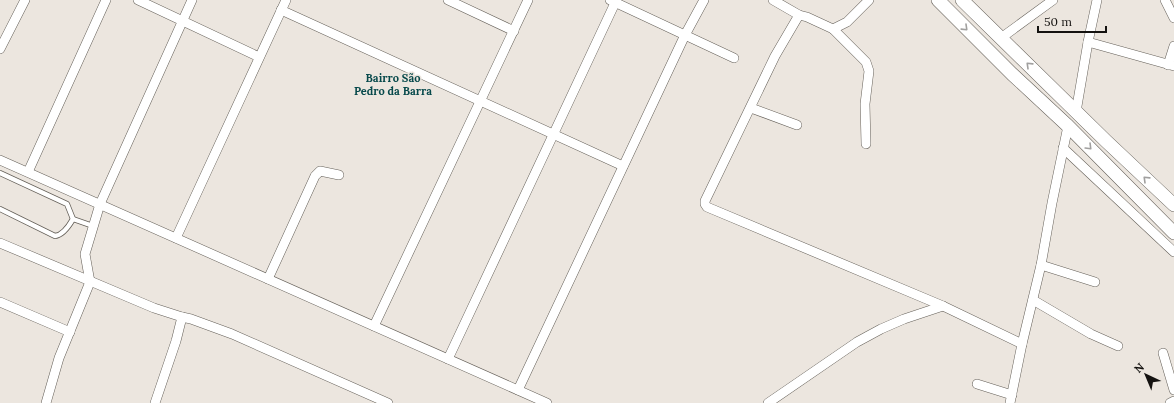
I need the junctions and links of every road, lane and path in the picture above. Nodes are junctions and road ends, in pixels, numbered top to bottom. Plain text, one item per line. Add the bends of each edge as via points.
1 (26, 0) edge
2 (106, 0) edge
3 (138, 0) edge
4 (192, 0) edge
5 (286, 0) edge
6 (448, 0) edge
7 (528, 0) edge
8 (704, 0) edge
9 (773, 0) edge
10 (869, 0) edge
11 (938, 0) edge
12 (962, 0) edge
13 (1053, 0) edge
14 (1097, 0) edge
15 (1165, 0) edge
16 (613, 1) edge
17 (281, 10) junction
18 (799, 15) junction
19 (1174, 18) edge
20 (182, 21) junction
21 (833, 29) junction
22 (514, 31) junction
23 (684, 35) junction
24 (3, 36) edge
25 (1001, 38) junction
26 (1088, 42) junction
27 (1174, 46) edge
28 (0, 49) edge
29 (259, 57) junction
30 (734, 58) dead end
31 (1171, 66) edge
32 (481, 101) junction
33 (751, 108) junction
34 (1076, 112) junction
35 (797, 125) dead end
36 (1068, 126) junction
37 (553, 134) junction
38 (866, 144) dead end
39 (1063, 148) junction
40 (0, 160) edge
41 (623, 166) junction
42 (28, 172) junction
43 (0, 173) edge
44 (340, 175) dead end
45 (100, 204) junction
46 (1174, 205) edge
47 (0, 209) edge
48 (73, 219) junction
49 (93, 226) junction
50 (1174, 233) edge
51 (176, 238) junction
52 (0, 243) edge
53 (1174, 252) edge
54 (1041, 265) junction
55 (268, 279) junction
56 (90, 282) junction
57 (1095, 282) dead end
58 (1033, 300) junction
59 (0, 302) edge
60 (943, 306) junction
61 (182, 317) junction
62 (374, 326) junction
63 (70, 332) junction
64 (1022, 344) junction
65 (1118, 346) dead end
66 (1163, 353) dead end
67 (448, 359) junction
68 (977, 384) dead end
69 (518, 390) junction
70 (1174, 390) edge
71 (1011, 399) edge
72 (1174, 401) edge
73 (46, 403) edge
74 (155, 403) edge
75 (388, 403) edge
76 (547, 403) edge
77 (768, 403) edge
78 (1170, 403) edge

1 - 24 street
2 - 42 street
3 - 20 street
4 - 20 street
5 - 17 street
6 - 22 street
7 - 22 street
8 - 23 street
9 - 18 street
10 - 21 street via 847,22
11 -> 36 main road
12 - 25 main road
13 - 25 street
14 - 26 street
15 - 19 street
16 - 23 street
16 - 37 street
17 - 29 street
17 - 32 street
18 - 21 street
18 - 33 street via 775,56
20 - 29 street
20 - 45 street
21 - 38 street via 868,66 865,104
22 - 32 street
23 - 30 street
23 - 41 street
24 - 28 street
34 -> 25 main road
26 - 31 street
26 - 34 street
27 - 31 street
29 - 51 street
32 - 37 street
32 - 62 street
33 - 35 street
33 - 60 street via 705,201 707,207
46 -> 34 main road
36 - 39 street
36 -> 50 main road
37 - 41 street
37 - 67 street
39 - 53 street
39 - 54 street
40 - 42 street
41 - 69 street
42 - 45 street
43 - 48 lane via 67,204
44 - 55 street via 320,171 315,176
45 - 49 street
45 - 51 street
47 - 48 lane via 55,236 60,235
48 - 49 lane
49 - 56 street via 85,254
51 - 55 street
52 - 56 street
54 - 57 street
54 - 58 street
55 - 62 street
56 - 61 street
56 - 63 street
58 - 64 street
58 - 65 street via 1091,334
59 - 63 street
60 - 64 street
60 - 77 street via 898,321 857,342
61 - 74 street
61 - 75 street via 232,334
62 - 67 street
63 - 73 street via 54,371
64 - 71 street
66 - 70 street
67 - 69 street
68 - 71 street
69 - 76 street
72 - 78 street

